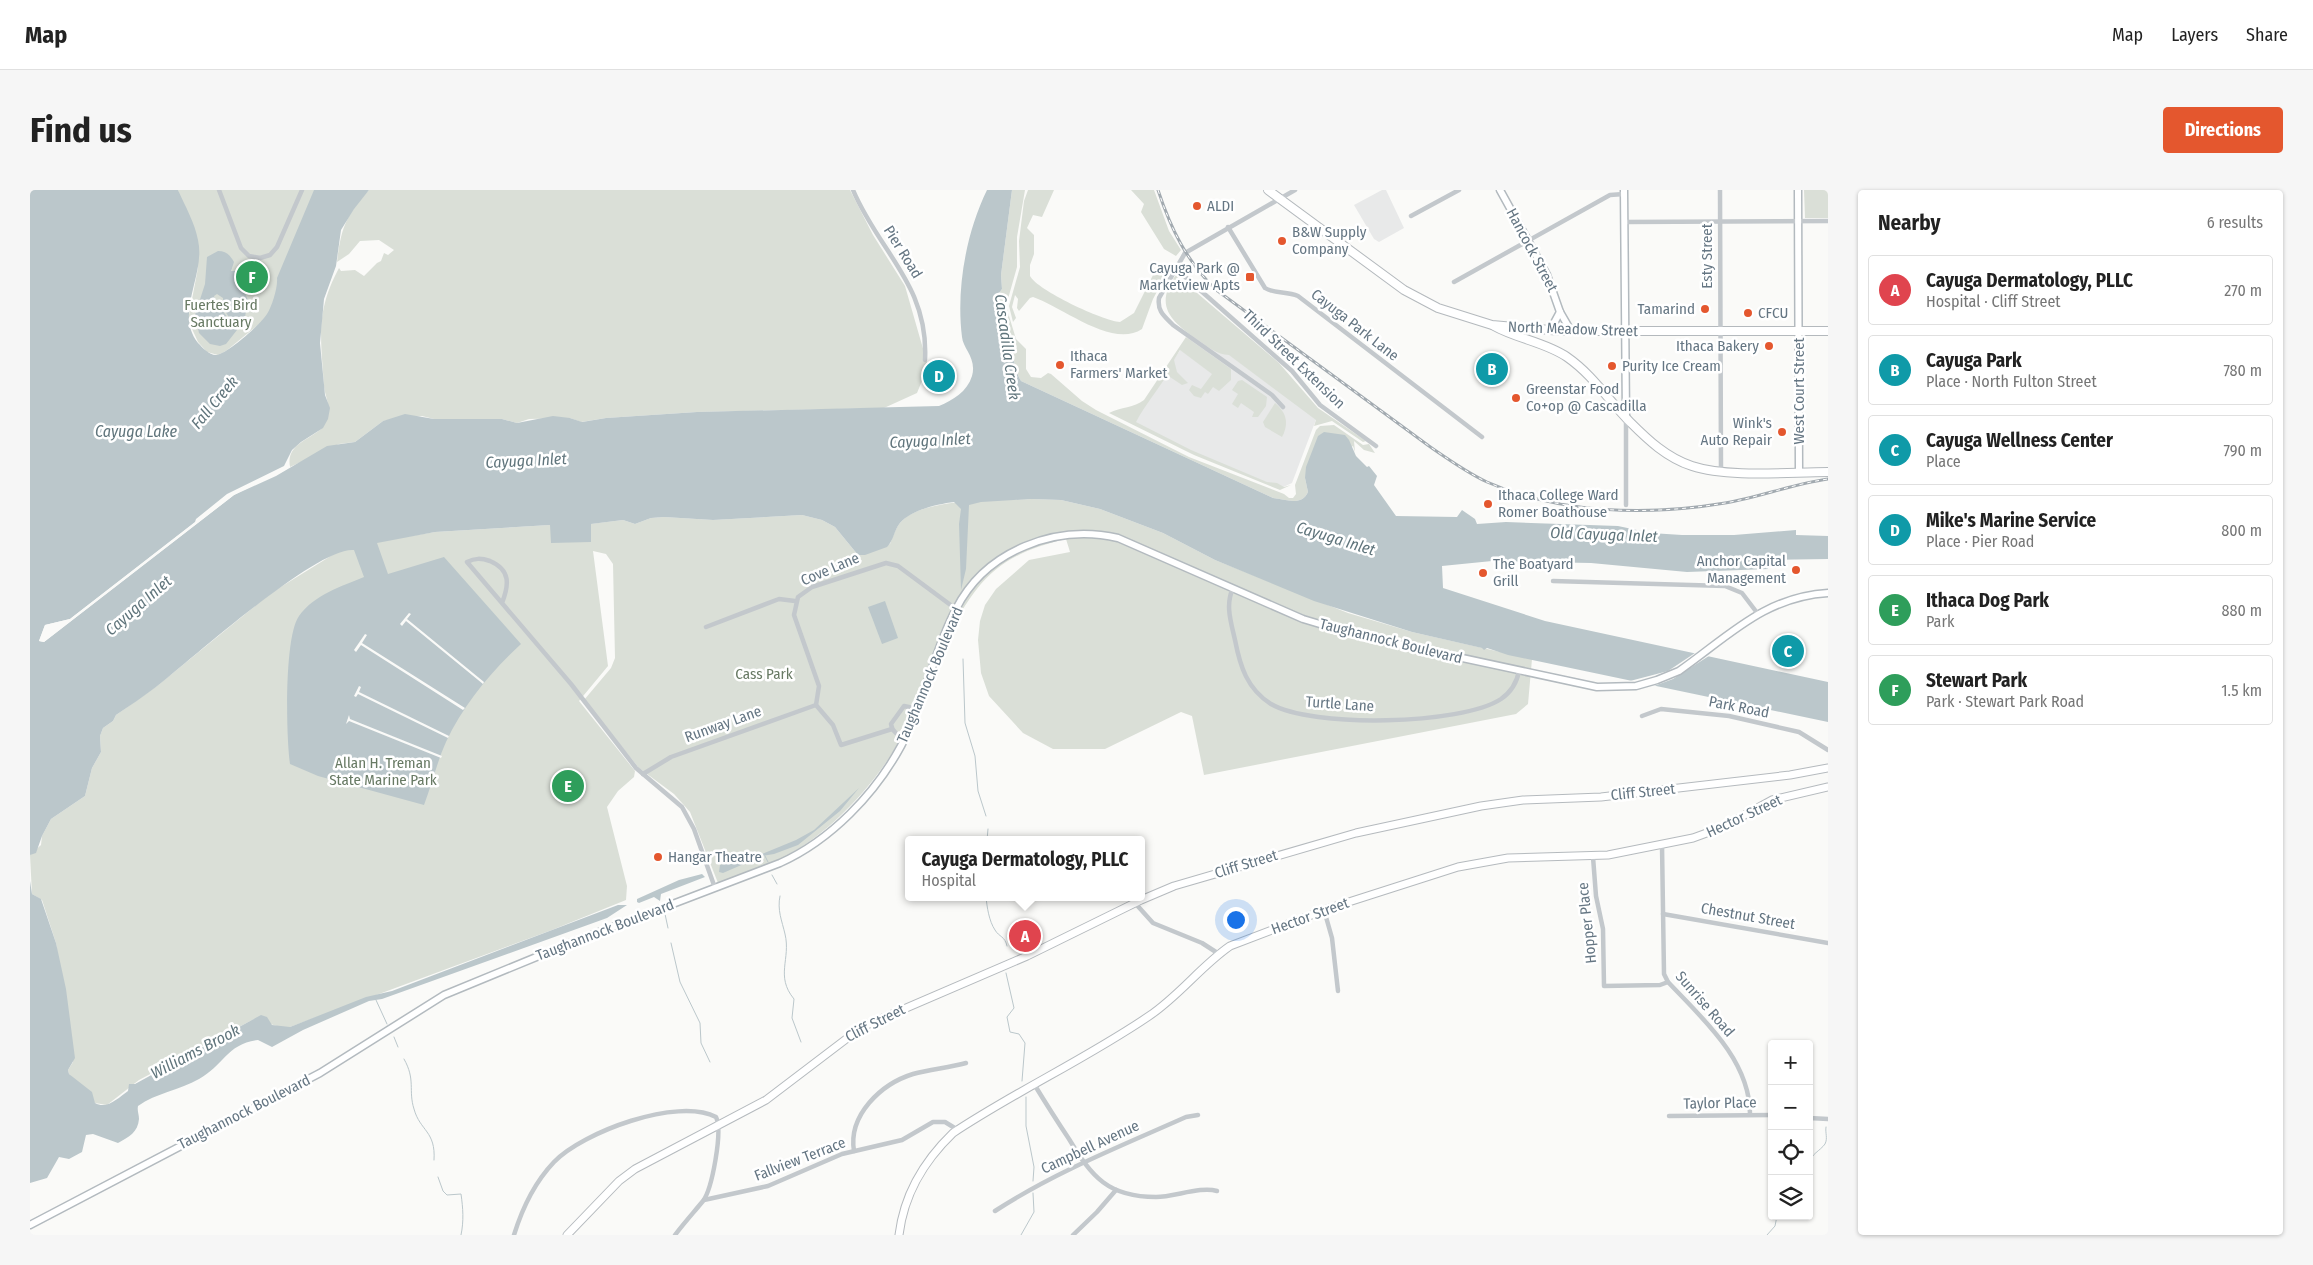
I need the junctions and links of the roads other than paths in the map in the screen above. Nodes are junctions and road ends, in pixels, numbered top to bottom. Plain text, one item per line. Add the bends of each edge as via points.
1 (219, 190) edge
2 (302, 190) edge
3 (853, 190) edge
4 (1268, 190) edge
5 (1294, 190) edge
6 (1459, 190) edge
7 (1500, 190) edge
8 (1607, 190) edge
9 (1720, 190) edge
10 (1798, 190) edge
11 (1624, 192) edge
12 (1610, 195) junction
13 (1279, 198) junction
14 (1411, 216) dead end
15 (1798, 221) junction
16 (1828, 221) edge
17 (1625, 222) junction
18 (1720, 222) junction
19 (1228, 227) junction
20 (1528, 241) junction
21 (1175, 268) junction
22 (1454, 282) dead end
23 (1560, 312) junction
24 (1492, 325) junction
25 (1546, 330) junction
26 (1571, 331) junction
27 (1626, 331) junction
28 (1798, 331) junction
29 (1828, 331) edge
30 (1720, 332) junction
31 (925, 360) dead end
32 (1283, 407) dead end
33 (1626, 418) junction
34 (1482, 438) dead end
35 (1376, 446) dead end
36 (1721, 471) junction
37 (1799, 472) junction
38 (1828, 472) edge
39 (1626, 505) dead end
40 (1553, 580) dead end
41 (1233, 588) junction
42 (1828, 593) edge
43 (795, 601) junction
44 (502, 604) junction
45 (956, 609) junction
46 (1758, 614) junction
47 (706, 626) dead end
48 (1519, 671) junction
49 (816, 705) junction
50 (918, 709) junction
51 (1642, 716) dead end
52 (892, 729) junction
53 (905, 738) junction
54 (1828, 750) edge
55 (1828, 768) edge
56 (642, 774) junction
57 (1828, 787) edge
58 (1662, 845) junction
59 (1593, 857) junction
60 (716, 888) junction
61 (1145, 899) edge
62 (1140, 901) edge
63 (1135, 903) junction
64 (1324, 910) junction
65 (1663, 914) junction
66 (1828, 943) edge
67 (1219, 954) junction
68 (1668, 982) junction
69 (1338, 990) dead end
70 (966, 1063) dead end
71 (1034, 1084) junction
72 (1750, 1114) junction
73 (1198, 1115) dead end
74 (1768, 1115) edge
75 (1669, 1116) dead end
76 (1813, 1118) edge
77 (1828, 1119) edge
78 (720, 1124) junction
79 (958, 1130) junction
80 (854, 1151) junction
81 (1083, 1163) junction
82 (1116, 1190) junction
83 (1217, 1190) dead end
84 (704, 1200) junction
85 (995, 1211) dead end
86 (30, 1225) edge
87 (514, 1235) edge
88 (566, 1235) edge
89 (675, 1235) edge
90 (899, 1235) edge
91 (1073, 1235) edge

1 - 2 street via 241,248 249,256 260,258 270,255 277,247
3 - 31 street, Pier Road via 910,284 926,341
4 - 13 highway, North Meadow Street
5 - 13 street
6 - 14 street
7 - 20 main road, Hancock Street
8 - 12 street
9 - 18 street, Esty Street
10 - 15 main road, West Court Street
11 - 12 street
11 - 17 main road
12 - 20 street
13 - 19 street
13 - 24 highway, North Meadow Street via 1404,290 1438,308
15 - 16 street
15 - 18 street
15 - 28 main road, West Court Street
17 - 18 street
17 - 27 main road
18 - 30 street, Esty Street
19 - 21 street via 1189,250
19 - 34 street, Cayuga Park Lane via 1265,288 1270,292 1298,296
20 - 22 street
20 - 23 main road, Hancock Street via 1554,289
21 - 32 street via 1159,298 1160,312 1173,325 1272,395
21 - 35 street, Third Street Extension via 1292,371 1320,405
23 - 25 main road
23 - 26 main road, Hancock Street
24 - 25 highway, North Meadow Street
24 - 33 highway via 1566,356 1592,377
25 - 26 highway, North Meadow Street
26 - 27 highway, North Meadow Street
27 - 30 highway, North Meadow Street
27 - 33 main road
28 - 29 highway, North Meadow Street
28 - 30 highway, North Meadow Street
28 - 37 main road, West Court Street
30 - 36 street, Esty Street
33 - 36 highway via 1650,441 1675,458 1692,466
33 - 39 street
36 - 37 highway
37 - 38 highway
40 - 46 street via 1725,586 1742,593
41 - 45 main road, Taughannock Boulevard via 1126,540 1074,534 1036,541 1001,559 978,579
41 - 48 main road, Taughannock Boulevard via 1341,632
41 - 48 street, Turtle Lane via 1228,604 1241,668 1260,695 1286,711 1362,719 1460,714 1502,698 1516,683
42 - 46 main road, Taughannock Boulevard via 1788,600
43 - 45 street, Cove Lane via 805,590 886,562 898,566
43 - 47 street, Cove Lane via 779,600
43 - 49 street via 794,615 819,686
44 - 44 street via 477,574 467,562 475,558 486,560 503,569 508,580
44 - 56 street
45 - 50 main road, Taughannock Boulevard
46 - 48 main road, Taughannock Boulevard via 1672,674 1651,682 1625,687 1597,687
49 - 52 street via 832,725 841,745
49 - 56 street, Runway Lane via 671,757
50 - 52 street via 904,706 891,724
50 - 53 main road, Taughannock Boulevard
51 - 54 street, Park Road via 1661,709 1729,716 1799,732
52 - 53 street
53 - 60 main road, Taughannock Boulevard via 870,790 824,836 786,861
55 - 61 main road, Cliff Street via 1601,797 1523,800 1481,806 1408,820 1310,846 1184,883
56 - 60 street via 680,804 687,814
57 - 58 main road, Hector Street via 1772,800 1711,833
58 - 59 main road, Hector Street
58 - 65 street, Sunrise Road
59 - 64 main road, Hector Street via 1522,857 1480,862
59 - 68 street, Hopper Place via 1603,929 1604,986
60 - 86 main road, Taughannock Boulevard via 444,995 320,1072
62 - 63 main road, Cliff Street
63 - 67 street via 1152,923 1202,943
63 - 78 main road, Cliff Street via 1024,957 862,1027 785,1087
64 - 67 main road, Hector Street via 1247,939
64 - 69 street via 1332,938
65 - 66 street, Chestnut Street
65 - 68 street, Sunrise Road via 1664,974
67 - 71 main road, Hector Street via 1152,1014
68 - 72 street, Sunrise Road via 1736,1060 1747,1086
70 - 80 street via 907,1076 879,1093 857,1123
71 - 79 main road, Hector Street
71 - 81 street
72 - 74 street, Taylor Place
72 - 75 street, Taylor Place
73 - 81 street, Campbell Avenue via 1186,1117
76 - 77 street
78 - 84 street
78 - 87 street via 716,1117 707,1113 674,1110 580,1141 549,1167 528,1199
78 - 88 main road, Cliff Street via 635,1169
79 - 80 street, Fallview Terrace via 945,1122 933,1122 902,1140
79 - 90 main road, Hector Street via 931,1156 917,1176 904,1206
80 - 84 street, Fallview Terrace via 768,1186
81 - 82 street via 1100,1181
81 - 85 street, Campbell Avenue via 1024,1192
82 - 83 street via 1157,1197
82 - 91 street
84 - 89 street

